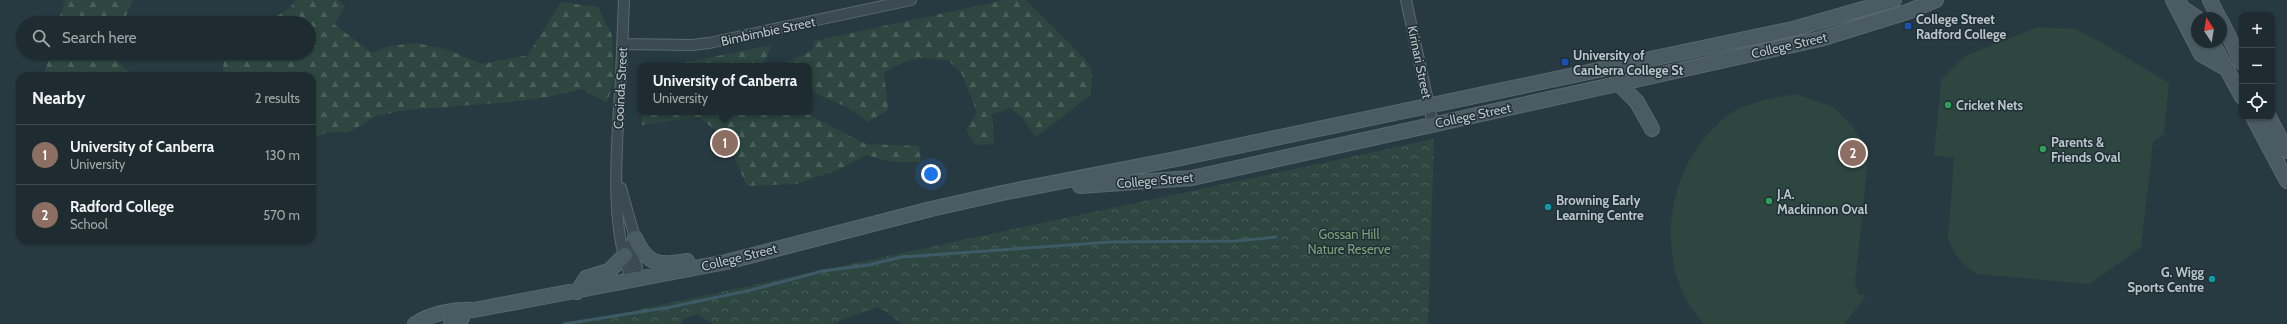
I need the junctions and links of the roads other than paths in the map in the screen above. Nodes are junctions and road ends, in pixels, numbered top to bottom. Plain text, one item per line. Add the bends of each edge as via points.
1 (624, 0) edge
2 (911, 0) edge
3 (1406, 0) edge
4 (1894, 0) edge
5 (1936, 0) edge
6 (2172, 0) edge
7 (2178, 0) edge
8 (2190, 0) edge
9 (2210, 0) edge
10 (2195, 12) edge
11 (2217, 12) edge
12 (2191, 14) edge
13 (2227, 33) edge
14 (622, 44) junction
15 (2215, 48) edge
16 (2239, 57) edge
17 (2227, 69) junction
18 (1618, 83) junction
19 (2239, 91) edge
20 (1429, 105) junction
21 (2255, 120) edge
22 (2272, 120) edge
23 (1433, 124) junction
24 (1652, 129) dead end
25 (2287, 151) edge
26 (617, 177) junction
27 (2287, 181) edge
28 (1002, 193) junction
29 (634, 238) junction
30 (625, 255) junction
31 (726, 262) junction
32 (633, 281) junction
33 (577, 292) junction
34 (462, 318) edge
35 (415, 324) edge
36 (436, 324) edge

1 - 14 street, Cooinda Street
2 - 14 street, Bimbimbie Street via 709,43
3 - 20 street, Kirinari Street
4 - 20 street, College Street via 1793,29
5 - 18 street, College Street via 1907,12 1820,38
6 - 17 street via 2201,54
7 - 12 street via 2182,8
8 - 10 street
9 - 11 street
13 - 16 street
14 - 26 street, Cooinda Street
15 - 17 street
17 - 19 street
18 - 23 street, College Street
18 - 24 street via 1638,102
20 - 23 street, Kirinari Street
20 - 28 street, College Street
21 - 27 street
22 - 25 street
23 - 28 street, College Street via 1192,178
26 - 29 street, Cooinda Street
26 - 30 street, Cooinda Street via 618,221
28 - 31 street, College Street
29 - 31 street via 648,258 658,264 710,257
29 - 32 street, Cooinda Street via 630,245 637,268
30 - 32 street, Cooinda Street
30 - 33 street via 610,271 586,278
31 - 32 street, College Street
32 - 33 street, College Street
33 - 34 street, College Street
34 - 35 street, College Street via 460,310 424,318
34 - 36 street, College Street

